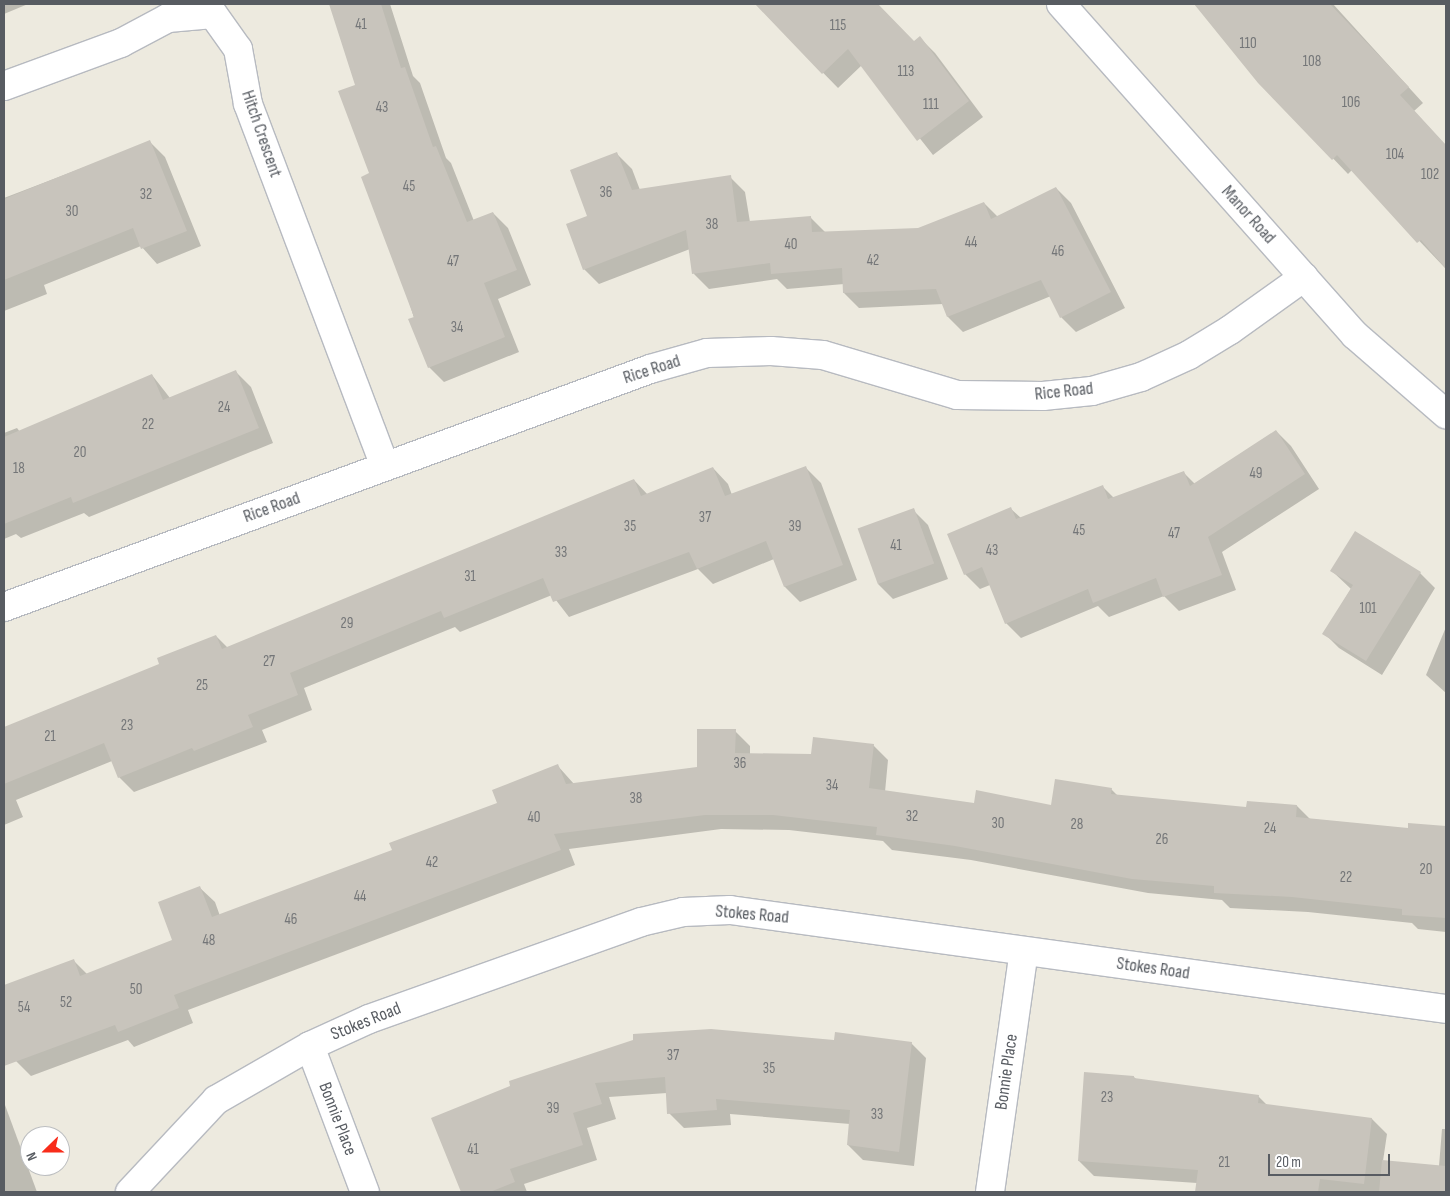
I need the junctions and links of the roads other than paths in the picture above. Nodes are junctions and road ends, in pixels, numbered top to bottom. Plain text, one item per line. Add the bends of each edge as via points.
1 (1061, 4) edge
2 (4, 86) edge
3 (1304, 277) junction
4 (1446, 414) edge
5 (385, 466) junction
6 (4, 607) edge
7 (1024, 951) junction
8 (1446, 1009) edge
9 (310, 1046) junction
10 (130, 1192) edge
11 (365, 1192) edge
12 (990, 1192) edge

1 - 3 street, Manor Road
2 - 5 street, Hitch Crescent via 121,43 168,18 213,14 238,49 248,104
3 - 4 street, Manor Road via 1355,335
3 - 5 street, Rice Road via 1230,330 1189,354 1141,377 1092,391 1043,396 957,395 823,355 771,351 708,353 650,369
5 - 6 street, Rice Road
7 - 8 street, Stokes Road
7 - 9 street, Stokes Road via 730,910 683,912 641,922 388,1013
7 - 12 street, Bonnie Place
9 - 10 street, Stokes Road via 216,1100
9 - 11 street, Bonnie Place

